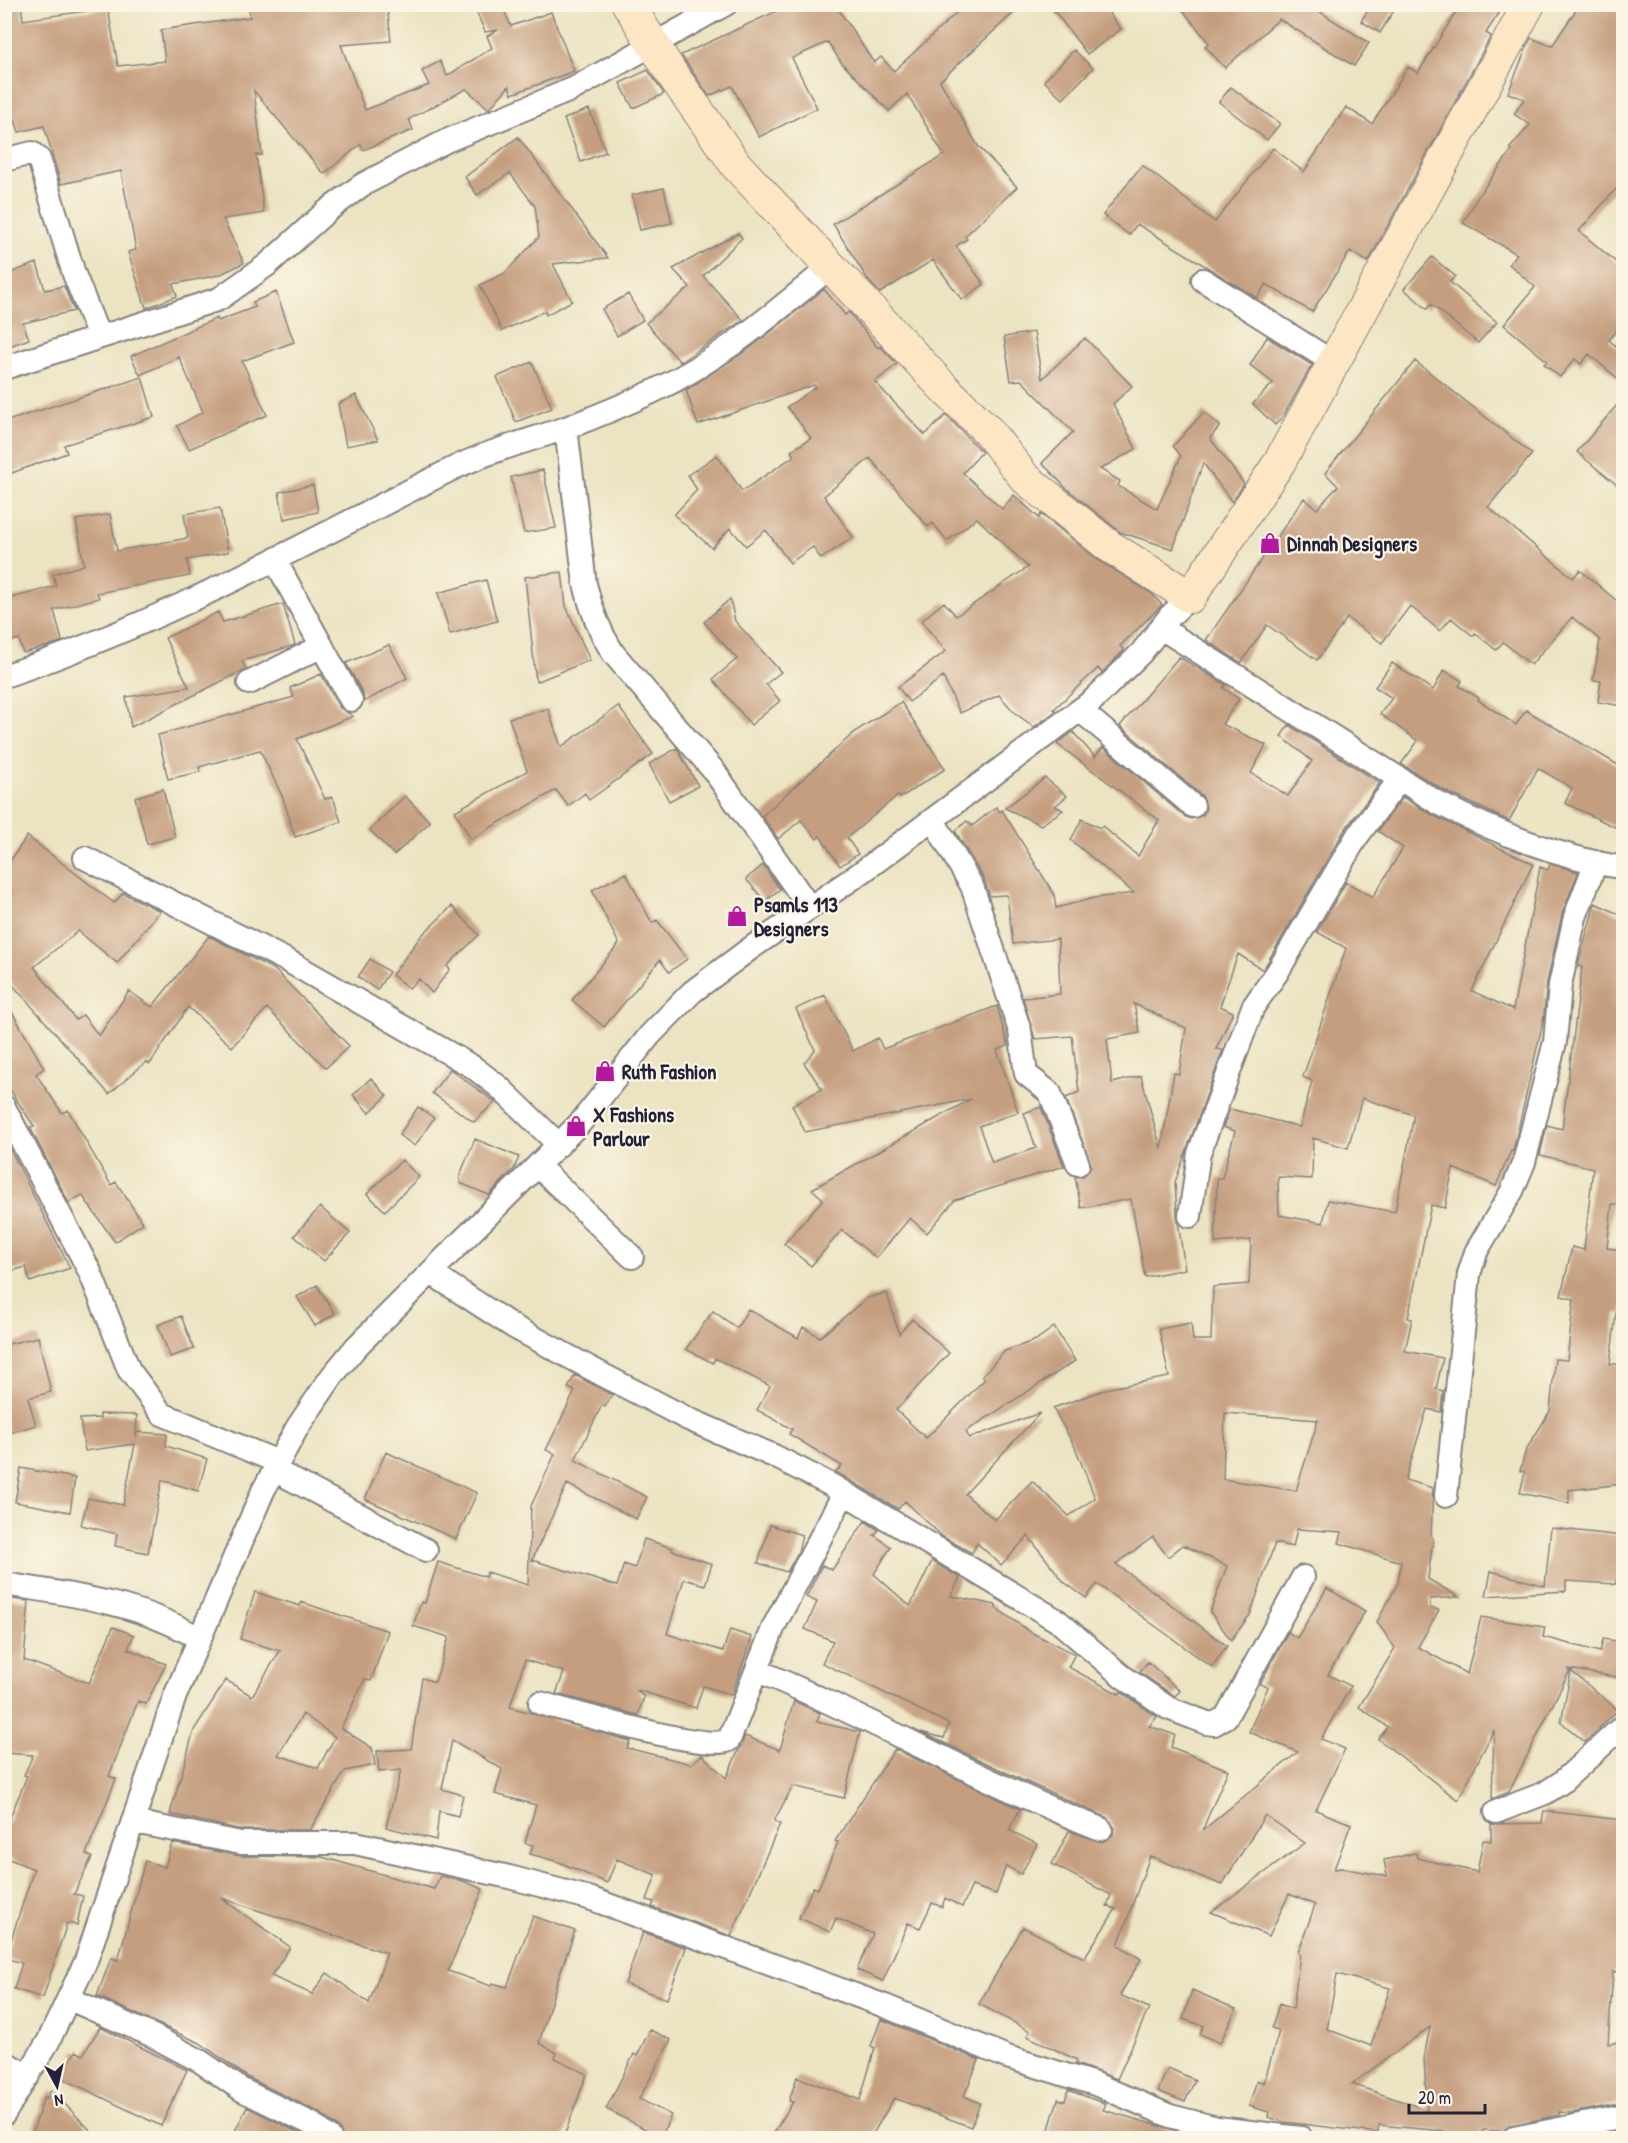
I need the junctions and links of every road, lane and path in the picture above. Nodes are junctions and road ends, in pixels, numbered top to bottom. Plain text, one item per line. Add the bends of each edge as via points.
1 (628, 4) edge
2 (726, 4) edge
3 (1529, 4) edge
4 (653, 44) junction
5 (4, 160) edge
6 (830, 267) junction
7 (1203, 280) dead end
8 (99, 337) junction
9 (1334, 363) junction
10 (4, 368) edge
11 (566, 428) junction
12 (275, 560) junction
13 (1190, 597) junction
14 (1161, 628) junction
15 (322, 646) junction
16 (4, 676) edge
17 (249, 683) dead end
18 (351, 700) dead end
19 (1080, 710) junction
20 (1399, 780) junction
21 (1193, 806) dead end
22 (933, 820) junction
23 (85, 858) dead end
24 (1596, 862) junction
25 (1623, 868) edge
26 (810, 908) junction
27 (4, 1107) edge
28 (559, 1145) junction
29 (1078, 1164) dead end
30 (538, 1166) junction
31 (1190, 1216) dead end
32 (632, 1257) dead end
33 (431, 1273) junction
34 (276, 1466) junction
35 (844, 1493) junction
36 (1446, 1496) dead end
37 (426, 1550) dead end
38 (1303, 1577) dead end
39 (4, 1584) edge
40 (198, 1638) junction
41 (758, 1671) junction
42 (540, 1703) dead end
43 (1623, 1725) edge
44 (1496, 1812) dead end
45 (134, 1821) junction
46 (1101, 1829) dead end
47 (70, 1999) junction
48 (4, 2061) edge
49 (28, 2076) junction
50 (4, 2114) edge
51 (1623, 2116) edge
52 (330, 2139) edge
53 (1301, 2139) edge
54 (1514, 2139) edge

1 - 4 street
2 - 4 street
3 - 9 street
4 - 6 street via 736,165
4 - 8 street via 573,89 446,141 362,184 267,265 219,298
5 - 8 street via 33,153 39,159 74,274
6 - 11 street via 709,362 652,392
6 - 13 street via 981,423 1025,478 1109,546
7 - 9 street
8 - 10 street
9 - 13 street via 1279,463
11 - 12 street via 488,453
11 - 26 street via 585,585 603,638 714,771
12 - 15 street
12 - 16 street via 147,619
13 - 14 street
14 - 19 street via 1117,678
14 - 20 street
15 - 17 street
15 - 18 street
19 - 21 street
19 - 22 street
20 - 24 street via 1486,828 1530,845
20 - 31 street via 1356,838 1253,1007 1199,1153
22 - 26 street
22 - 29 street via 972,886 1020,1031 1026,1074 1050,1093
23 - 28 street via 288,961 473,1067
24 - 25 street
24 - 36 street via 1575,917 1560,985 1555,1042 1524,1162 1512,1191 1476,1252 1469,1274
26 - 28 street via 692,992 650,1035 617,1080
27 - 34 street via 90,1272 129,1370 162,1414
28 - 30 street
30 - 32 street
30 - 33 street
33 - 34 street via 332,1376
33 - 35 street via 514,1327 603,1375
34 - 37 street
34 - 40 street
35 - 38 street via 1058,1622 1122,1676 1168,1708 1214,1724 1226,1718
35 - 41 street via 774,1626
39 - 40 street via 105,1602 157,1617
40 - 45 street
41 - 42 street via 736,1728 725,1743 627,1726
41 - 46 street via 900,1734 978,1776
43 - 44 street via 1562,1782 1537,1797
45 - 47 street
45 - 53 street via 241,1843 355,1843 588,1898 885,2006 1007,2057 1095,2084 1170,2116 1217,2128
47 - 49 street
47 - 52 street via 200,2061 242,2090 312,2124
48 - 49 street
49 - 50 street
51 - 54 street

